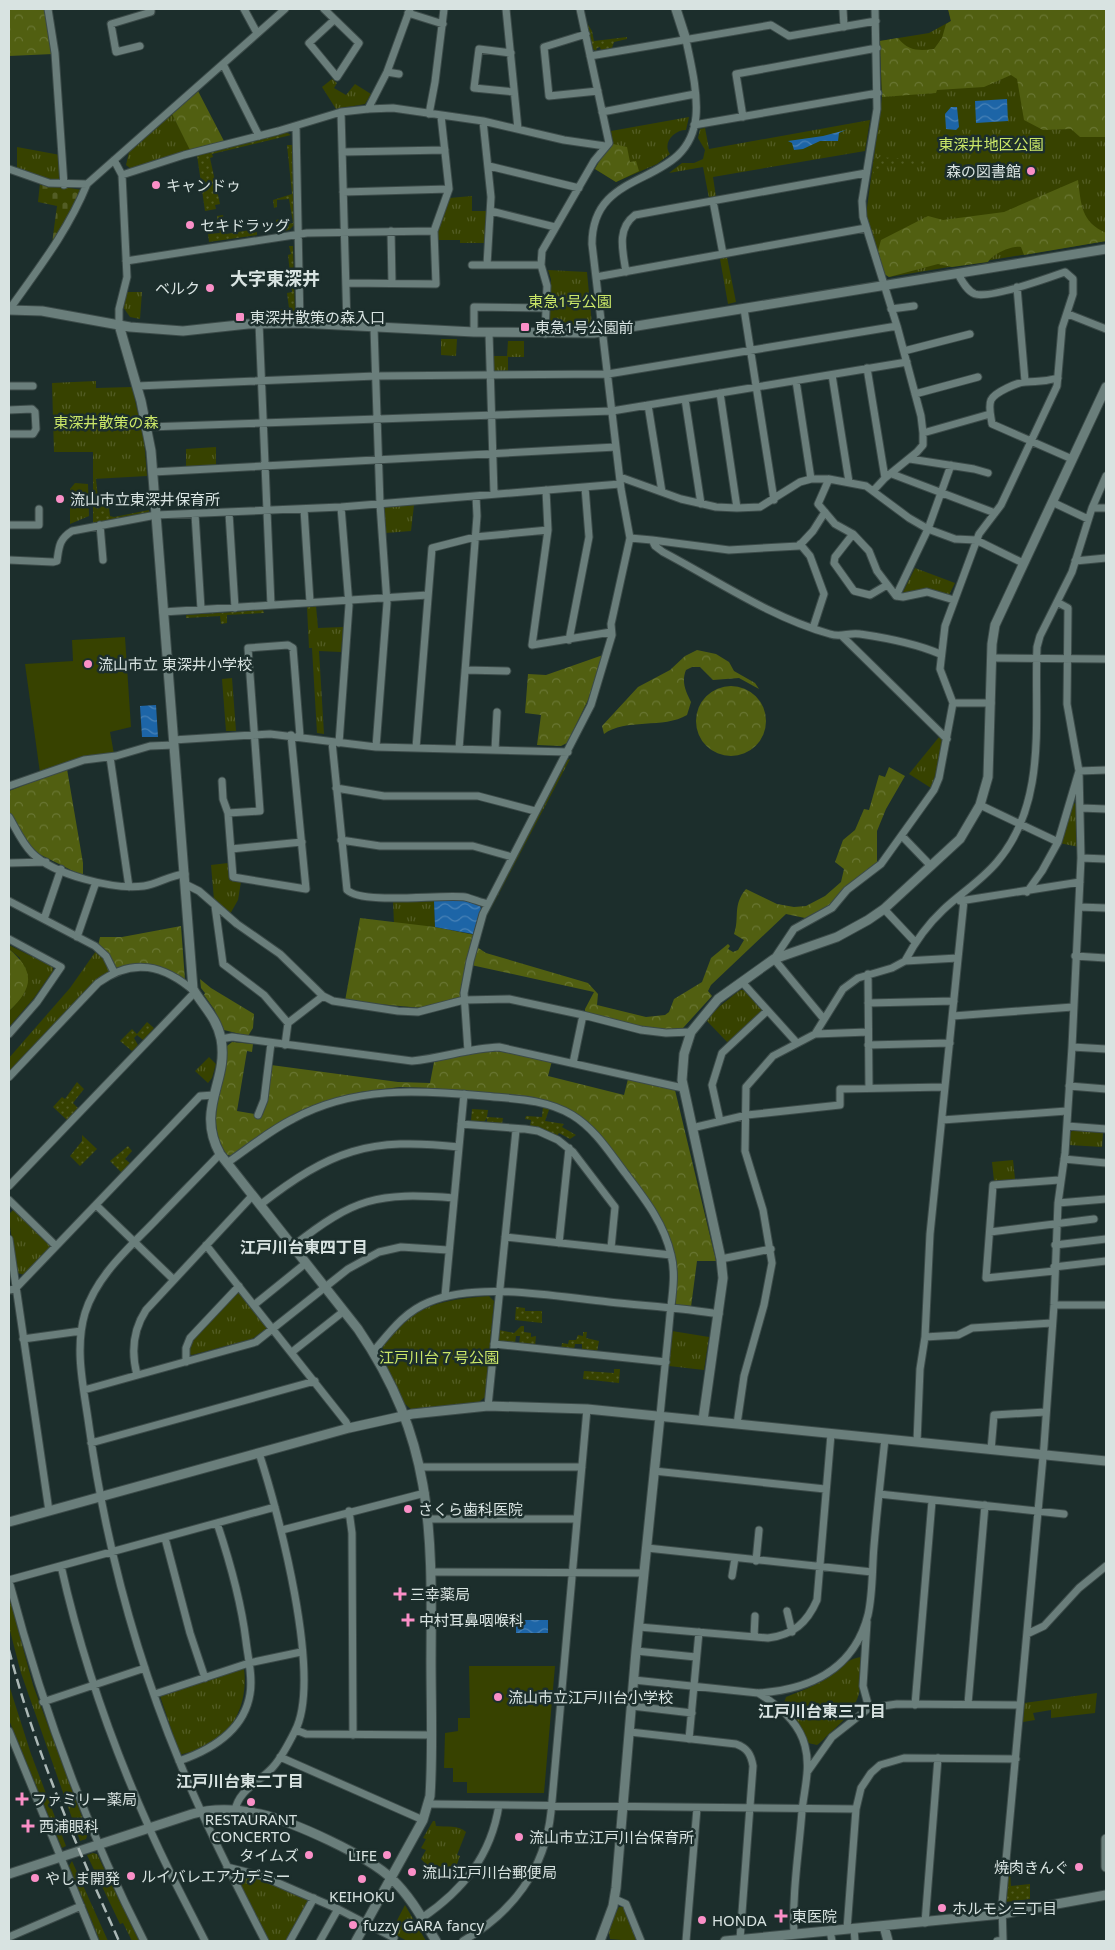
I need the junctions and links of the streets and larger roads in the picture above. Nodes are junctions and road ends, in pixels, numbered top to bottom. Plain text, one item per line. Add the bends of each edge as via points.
1 (48, 9) edge
2 (151, 9) edge
3 (244, 9) edge
4 (285, 9) edge
5 (324, 9) edge
6 (444, 9) edge
7 (506, 9) edge
8 (580, 9) edge
9 (676, 9) edge
10 (844, 9) edge
11 (876, 9) edge
12 (409, 11) edge
13 (334, 20) junction
14 (876, 20) junction
15 (442, 24) junction
16 (844, 27) junction
17 (258, 33) junction
18 (586, 34) junction
19 (686, 40) junction
20 (140, 46) dead end
21 (876, 48) junction
22 (510, 53) junction
23 (590, 56) junction
24 (223, 64) junction
25 (386, 72) junction
26 (399, 74) dead end
27 (598, 91) junction
28 (514, 92) junction
29 (878, 93) junction
30 (695, 94) junction
31 (368, 109) junction
32 (341, 112) junction
33 (602, 112) junction
34 (429, 114) junction
35 (441, 116) junction
36 (743, 117) junction
37 (483, 121) junction
38 (694, 125) junction
39 (296, 126) junction
40 (518, 130) junction
41 (259, 136) junction
42 (605, 146) junction
43 (445, 150) junction
44 (342, 152) junction
45 (114, 160) junction
46 (488, 166) junction
47 (9, 169) edge
48 (866, 173) junction
49 (122, 175) junction
50 (87, 184) junction
51 (64, 185) junction
52 (579, 188) junction
53 (448, 189) junction
54 (343, 192) junction
55 (713, 202) junction
56 (491, 211) junction
57 (555, 227) junction
58 (866, 228) junction
59 (434, 231) junction
60 (390, 232) junction
61 (344, 233) junction
62 (298, 234) junction
63 (1106, 249) edge
64 (723, 254) junction
65 (126, 261) junction
66 (472, 265) dead end
67 (487, 265) junction
68 (542, 265) junction
69 (626, 272) junction
70 (958, 274) junction
71 (596, 277) junction
72 (392, 283) junction
73 (346, 284) junction
74 (884, 286) junction
75 (1017, 287) junction
76 (914, 306) dead end
77 (546, 308) junction
78 (744, 309) junction
79 (891, 309) junction
80 (9, 310) edge
81 (1068, 314) junction
82 (259, 323) junction
83 (300, 323) junction
84 (118, 325) junction
85 (347, 326) junction
86 (897, 326) junction
87 (374, 328) junction
88 (1106, 329) edge
89 (474, 332) junction
90 (603, 332) junction
91 (489, 333) junction
92 (545, 334) junction
93 (970, 334) dead end
94 (751, 350) junction
95 (904, 351) junction
96 (907, 362) junction
97 (867, 368) junction
98 (490, 374) junction
99 (608, 374) junction
100 (832, 374) junction
101 (376, 376) junction
102 (978, 377) dead end
103 (1058, 378) junction
104 (261, 380) junction
105 (796, 381) junction
106 (1025, 381) junction
107 (9, 386) edge
108 (33, 386) dead end
109 (137, 386) junction
110 (757, 387) junction
111 (1106, 387) edge
112 (720, 393) junction
113 (915, 394) junction
114 (685, 399) junction
115 (648, 405) junction
116 (9, 410) edge
117 (612, 410) junction
118 (990, 414) junction
119 (492, 416) junction
120 (378, 420) junction
121 (262, 424) junction
122 (148, 427) junction
123 (9, 434) edge
124 (923, 434) junction
125 (1031, 440) junction
126 (616, 447) junction
127 (493, 455) junction
128 (910, 459) junction
129 (1072, 459) junction
130 (378, 461) junction
131 (951, 465) junction
132 (264, 467) junction
133 (153, 472) junction
134 (988, 473) dead end
135 (892, 474) junction
136 (1106, 476) edge
137 (885, 478) junction
138 (812, 479) junction
139 (829, 479) junction
140 (620, 480) junction
141 (849, 482) junction
142 (585, 487) junction
143 (546, 490) junction
144 (874, 491) junction
145 (662, 492) junction
146 (941, 492) junction
147 (494, 494) junction
148 (476, 496) junction
149 (774, 500) junction
150 (1052, 502) junction
151 (380, 504) junction
152 (701, 504) junction
153 (341, 507) junction
154 (39, 508) dead end
155 (737, 508) junction
156 (1092, 508) junction
157 (1106, 508) edge
158 (304, 509) junction
159 (265, 511) junction
160 (825, 512) junction
161 (230, 513) junction
162 (995, 513) junction
163 (195, 514) junction
164 (156, 515) junction
165 (1088, 519) junction
166 (9, 525) edge
167 (100, 525) junction
168 (928, 529) junction
169 (548, 530) junction
170 (853, 534) junction
171 (475, 537) junction
172 (630, 538) junction
173 (652, 540) junction
174 (976, 540) junction
175 (800, 544) junction
176 (1106, 558) edge
177 (9, 560) edge
178 (103, 560) dead end
179 (1075, 561) junction
180 (1023, 563) junction
181 (887, 585) junction
182 (428, 595) junction
183 (896, 596) junction
184 (386, 598) junction
185 (954, 600) junction
186 (347, 601) junction
187 (310, 602) junction
188 (1057, 602) junction
189 (271, 605) junction
190 (235, 608) junction
191 (201, 609) junction
192 (164, 612) junction
193 (813, 628) junction
194 (611, 632) junction
195 (843, 637) junction
196 (569, 640) junction
197 (940, 654) junction
198 (992, 658) junction
199 (1068, 658) junction
200 (1037, 659) junction
201 (1106, 659) edge
202 (465, 670) junction
203 (507, 671) dead end
204 (953, 703) junction
205 (991, 703) junction
206 (497, 712) dead end
207 (254, 735) junction
208 (291, 735) junction
209 (300, 736) junction
210 (947, 739) junction
211 (335, 742) junction
212 (174, 743) junction
213 (376, 747) junction
214 (416, 748) junction
215 (459, 749) junction
216 (495, 750) junction
217 (568, 752) junction
218 (110, 757) junction
219 (1106, 770) edge
220 (1078, 771) junction
221 (222, 782) dead end
222 (9, 786) edge
223 (336, 788) junction
224 (980, 805) junction
225 (1081, 808) junction
226 (1106, 809) edge
227 (535, 811) junction
228 (228, 813) junction
229 (9, 817) edge
230 (1021, 824) junction
231 (902, 836) junction
232 (341, 840) junction
233 (302, 842) junction
234 (1058, 842) junction
235 (230, 849) junction
236 (512, 857) junction
237 (1081, 858) junction
238 (1106, 859) edge
239 (46, 862) junction
240 (9, 864) edge
241 (930, 866) junction
242 (62, 870) junction
243 (185, 874) junction
244 (96, 882) junction
245 (1080, 882) junction
246 (186, 884) junction
247 (129, 887) junction
248 (1027, 892) junction
249 (964, 900) junction
250 (9, 901) edge
251 (955, 902) junction
252 (488, 904) junction
253 (215, 905) junction
254 (1079, 906) junction
255 (1106, 908) edge
256 (884, 909) junction
257 (44, 919) junction
258 (77, 937) junction
259 (9, 939) edge
260 (915, 942) junction
261 (1075, 956) junction
262 (958, 958) junction
263 (1106, 958) edge
264 (774, 959) junction
265 (904, 961) junction
266 (114, 972) junction
267 (868, 974) junction
268 (742, 982) junction
269 (195, 992) junction
270 (323, 996) junction
271 (464, 1000) junction
272 (954, 1001) junction
273 (868, 1003) junction
274 (1073, 1006) junction
275 (767, 1011) junction
276 (584, 1015) junction
277 (953, 1016) junction
278 (823, 1018) junction
279 (288, 1023) junction
280 (691, 1032) junction
281 (868, 1032) junction
282 (9, 1034) edge
283 (815, 1034) junction
284 (221, 1039) junction
285 (271, 1043) junction
286 (797, 1043) junction
287 (950, 1043) junction
288 (286, 1045) junction
289 (868, 1045) junction
290 (1072, 1047) junction
291 (1106, 1049) edge
292 (468, 1051) junction
293 (573, 1063) junction
294 (9, 1077) edge
295 (1069, 1086) junction
296 (945, 1087) junction
297 (683, 1088) junction
298 (869, 1088) junction
299 (1106, 1089) edge
300 (464, 1094) junction
301 (214, 1095) junction
302 (1068, 1111) junction
303 (258, 1115) dead end
304 (747, 1116) junction
305 (942, 1120) junction
306 (720, 1121) junction
307 (461, 1124) junction
308 (1067, 1126) junction
309 (692, 1128) junction
310 (1106, 1129) edge
311 (516, 1130) junction
312 (459, 1147) junction
313 (569, 1148) junction
314 (220, 1154) junction
315 (1064, 1159) junction
316 (227, 1163) junction
317 (1106, 1163) edge
318 (1059, 1180) junction
319 (9, 1186) edge
320 (253, 1195) junction
321 (454, 1198) junction
322 (1106, 1199) edge
323 (9, 1200) edge
324 (1058, 1204) junction
325 (96, 1205) junction
326 (260, 1205) junction
327 (1094, 1219) dead end
328 (1056, 1225) junction
329 (990, 1232) junction
330 (505, 1238) junction
331 (9, 1239) edge
332 (1106, 1239) edge
333 (135, 1242) junction
334 (559, 1243) junction
335 (206, 1245) junction
336 (1055, 1245) junction
337 (56, 1246) junction
338 (293, 1246) junction
339 (611, 1248) junction
340 (771, 1249) junction
341 (448, 1250) junction
342 (671, 1255) junction
343 (721, 1259) junction
344 (1106, 1261) edge
345 (306, 1263) junction
346 (1054, 1269) junction
347 (173, 1279) junction
348 (239, 1286) junction
349 (325, 1287) junction
350 (12, 1289) edge
351 (500, 1292) junction
352 (445, 1296) junction
353 (1054, 1305) junction
354 (1106, 1305) edge
355 (254, 1306) junction
356 (671, 1309) junction
357 (344, 1310) junction
358 (719, 1314) junction
359 (1052, 1323) junction
360 (273, 1329) junction
361 (81, 1331) junction
362 (925, 1337) junction
363 (22, 1339) junction
364 (494, 1344) junction
365 (292, 1352) junction
366 (373, 1352) junction
367 (186, 1362) junction
368 (666, 1362) junction
369 (137, 1375) junction
370 (315, 1381) junction
371 (84, 1390) junction
372 (488, 1406) junction
373 (587, 1409) junction
374 (1046, 1412) junction
375 (405, 1416) junction
376 (660, 1416) junction
377 (703, 1420) junction
378 (737, 1424) junction
379 (349, 1428) junction
380 (831, 1434) junction
381 (885, 1439) junction
382 (918, 1442) junction
383 (91, 1443) junction
384 (991, 1450) junction
385 (260, 1453) junction
386 (1043, 1454) junction
387 (1106, 1461) edge
388 (420, 1467) junction
389 (582, 1467) junction
390 (654, 1472) junction
391 (825, 1489) junction
392 (425, 1492) junction
393 (879, 1494) junction
394 (101, 1497) junction
395 (932, 1501) junction
396 (985, 1505) junction
397 (275, 1507) junction
398 (49, 1511) junction
399 (349, 1511) junction
400 (1038, 1511) junction
401 (1064, 1514) dead end
402 (577, 1519) junction
403 (429, 1520) junction
404 (9, 1522) edge
405 (218, 1523) junction
406 (282, 1530) junction
407 (759, 1530) dead end
408 (164, 1538) junction
409 (647, 1548) junction
410 (113, 1552) junction
411 (735, 1558) junction
412 (756, 1560) junction
413 (61, 1566) junction
414 (1106, 1566) edge
415 (819, 1567) junction
416 (431, 1572) junction
417 (872, 1572) junction
418 (572, 1573) junction
419 (644, 1573) junction
420 (732, 1576) dead end
421 (9, 1581) edge
422 (787, 1611) dead end
423 (868, 1614) junction
424 (755, 1616) dead end
425 (638, 1627) junction
426 (699, 1632) junction
427 (792, 1632) junction
428 (1027, 1634) junction
429 (754, 1637) junction
430 (636, 1651) junction
431 (301, 1652) junction
432 (696, 1657) junction
433 (250, 1663) junction
434 (145, 1668) junction
435 (205, 1678) junction
436 (634, 1680) junction
437 (94, 1685) junction
438 (695, 1686) junction
439 (758, 1693) junction
440 (155, 1694) junction
441 (43, 1702) junction
442 (968, 1704) junction
443 (915, 1705) junction
444 (632, 1706) junction
445 (1020, 1706) junction
446 (869, 1708) junction
447 (692, 1712) junction
448 (296, 1730) junction
449 (9, 1731) edge
450 (630, 1732) junction
451 (353, 1735) junction
452 (431, 1735) junction
453 (689, 1739) junction
454 (280, 1757) junction
455 (938, 1758) junction
456 (1016, 1759) junction
457 (179, 1761) junction
458 (808, 1771) junction
459 (428, 1804) junction
460 (499, 1806) junction
461 (552, 1806) junction
462 (624, 1807) junction
463 (697, 1808) junction
464 (750, 1808) junction
465 (802, 1809) junction
466 (856, 1809) junction
467 (235, 1810) junction
468 (200, 1811) junction
469 (423, 1820) junction
470 (148, 1827) junction
471 (1106, 1839) edge
472 (97, 1844) junction
473 (60, 1856) junction
474 (227, 1867) junction
475 (1106, 1867) edge
476 (9, 1874) edge
477 (391, 1878) junction
478 (1106, 1895) edge
479 (314, 1898) junction
480 (615, 1899) junction
481 (81, 1906) junction
482 (338, 1909) junction
483 (1002, 1914) junction
484 (422, 1918) junction
485 (366, 1923) junction
486 (925, 1923) junction
487 (884, 1926) junction
488 (851, 1929) junction
489 (830, 1931) junction
490 (790, 1936) edge
491 (9, 1939) edge
492 (740, 1939) junction
493 (396, 1940) edge
494 (754, 1940) edge
495 (95, 1941) edge
496 (144, 1941) edge
497 (204, 1941) edge
498 (265, 1941) edge
499 (290, 1941) edge
500 (320, 1941) edge
501 (356, 1941) edge
502 (436, 1941) edge
503 (463, 1941) edge
504 (600, 1941) edge
505 (640, 1941) edge
506 (686, 1941) edge
507 (725, 1941) edge
508 (832, 1941) edge
509 (855, 1941) edge
510 (888, 1941) edge
511 (1001, 1941) edge

1 - 51 street via 55,52
2 - 20 street via 152,12 111,24 116,52
3 - 17 street
4 - 17 street
5 - 13 street
6 - 15 street
7 - 22 street
8 - 18 street
9 - 19 street
10 - 16 street
11 - 14 street
12 - 15 street
12 - 25 street
13 - 13 street via 358,43 337,77 309,43
14 - 16 street
14 - 21 street
15 - 34 street
16 - 19 street via 789,36 771,25
17 - 24 street
18 - 23 street
18 - 27 street via 544,47 548,96
19 - 23 street
19 - 30 street
21 - 29 street
21 - 36 street via 736,74
22 - 28 street
22 - 28 street via 479,49 474,88
23 - 27 street
24 - 41 street
24 - 45 street
25 - 26 street
25 - 31 street
27 - 33 street
28 - 40 street
29 - 36 street
29 - 48 street
30 - 33 street
30 - 38 street
31 - 32 street
31 - 34 street via 393,108
32 - 39 street
32 - 44 street
33 - 42 street via 608,143
34 - 35 street
35 - 37 street
35 - 43 street
36 - 38 street
37 - 40 street
37 - 46 street
38 - 71 street via 688,144 674,160 624,186 603,206 592,236
39 - 41 street
39 - 62 street
40 - 42 street
41 - 49 street
42 - 52 street
43 - 44 street
43 - 53 street
44 - 54 street
45 - 49 street
45 - 50 street
46 - 52 street
46 - 56 street
47 - 51 street
48 - 55 street
48 - 58 street via 862,201
49 - 65 street
50 - 51 street
50 - 80 street via 56,245
52 - 57 street
53 - 54 street
53 - 59 street
54 - 61 street
55 - 64 street
55 - 69 street via 643,214 628,220 622,235
56 - 57 street
56 - 67 street
57 - 68 street via 542,251
58 - 64 street
58 - 74 street
59 - 60 street
59 - 72 street via 436,284
60 - 61 street
60 - 72 street
61 - 62 street
61 - 73 street
62 - 65 street
62 - 83 street
63 - 70 street
64 - 69 street
65 - 84 street via 127,276 118,309
66 - 67 street
67 - 68 street
68 - 77 street via 546,279
69 - 71 street
70 - 74 street
70 - 75 street via 974,294
71 - 90 street
72 - 73 street
73 - 85 street
74 - 78 street
74 - 79 street
75 - 81 street via 1065,272 1070,274 1073,294
75 - 106 street
76 - 79 street
77 - 89 street via 474,306
77 - 92 street
78 - 90 street
78 - 94 street
79 - 86 street
80 - 84 street via 42,311
81 - 88 street
81 - 103 street via 1062,328
82 - 83 street
82 - 84 street via 192,331
82 - 104 street
83 - 85 street
84 - 109 street
85 - 87 street
86 - 94 street
86 - 95 street
87 - 89 street
87 - 101 street
89 - 91 street
90 - 92 street
90 - 99 street
91 - 92 street
91 - 98 street
93 - 95 street
94 - 99 street
94 - 110 street
95 - 96 street
96 - 97 street
96 - 113 street
97 - 100 street
97 - 137 street
98 - 99 street
98 - 101 street
98 - 119 street
99 - 117 street
100 - 105 street
100 - 141 street
101 - 104 street
101 - 120 street
102 - 113 street
103 - 106 street via 1039,383
103 - 125 street
104 - 109 street
104 - 121 street
105 - 110 street
105 - 138 street
106 - 118 street via 996,395 991,400
107 - 108 street
109 - 122 street
110 - 112 street
110 - 149 street
111 - 129 street
112 - 114 street
112 - 155 street
113 - 124 street
114 - 115 street
114 - 152 street
115 - 117 street
115 - 145 street
116 - 123 street via 32,409 36,429 33,434
117 - 119 street
117 - 126 street
118 - 124 street
118 - 125 street via 996,427
119 - 120 street
119 - 127 street
120 - 121 street
120 - 130 street
121 - 122 street
121 - 132 street
122 - 133 street
124 - 128 street via 923,445
125 - 129 street
125 - 162 street
126 - 127 street
126 - 140 street
127 - 130 street
127 - 147 street
128 - 131 street
128 - 135 street
129 - 150 street
130 - 132 street
130 - 151 street
131 - 134 street
131 - 146 street
132 - 133 street
132 - 159 street
133 - 164 street
135 - 137 street
135 - 146 street
136 - 156 street
137 - 144 street
138 - 139 street
138 - 149 street via 792,487
139 - 141 street
139 - 160 street via 818,504
140 - 142 street
140 - 145 street
140 - 172 street
141 - 144 street
142 - 143 street
142 - 196 street via 589,537
143 - 147 street
143 - 169 street
144 - 168 street
145 - 152 street
146 - 162 street
146 - 168 street
147 - 148 street
148 - 151 street
148 - 171 street
149 - 155 street via 752,508
150 - 165 street
150 - 180 street
151 - 153 street
151 - 184 street
152 - 155 street
153 - 158 street
153 - 186 street
154 - 166 street via 39,525
156 - 157 street
156 - 165 street
158 - 159 street
158 - 187 street
159 - 161 street
159 - 189 street
160 - 170 street via 836,524
160 - 175 street
161 - 163 street
161 - 190 street
162 - 174 street
163 - 164 street
163 - 191 street
164 - 167 street
164 - 192 street
165 - 179 street
167 - 177 street via 72,531 63,538 57,561
167 - 178 street
168 - 174 street via 955,539
168 - 183 street
169 - 171 street
169 - 196 street via 532,645
170 - 181 street via 869,551
170 - 181 street via 835,556 834,563 854,591 870,595
171 - 182 street via 432,548
171 - 202 street
172 - 173 street
172 - 194 street
173 - 175 street via 729,550
173 - 193 street via 663,552 748,600
174 - 180 street
174 - 185 street
175 - 193 street via 810,556 824,594
176 - 179 street
179 - 188 street
180 - 198 street via 999,612 993,632
181 - 183 street
182 - 184 street
182 - 214 street
183 - 185 street via 904,598 927,592
184 - 186 street
184 - 213 street
185 - 197 street via 944,626
186 - 187 street
186 - 211 street
187 - 189 street
188 - 199 street via 1068,608
188 - 200 street via 1040,636
189 - 190 street
190 - 191 street
191 - 192 street
192 - 212 street
193 - 195 street
194 - 196 street
194 - 217 street via 591,705
195 - 197 street via 853,634 875,636 916,644
195 - 210 street
197 - 204 street via 942,678
198 - 200 street
198 - 205 street
199 - 200 street
199 - 201 street
199 - 220 street via 1067,704
200 - 230 street via 1035,758
202 - 203 street
202 - 215 street
204 - 205 street
204 - 210 street
205 - 224 street via 991,763
206 - 216 street
207 - 208 street
207 - 209 street via 248,648 288,645 294,652
207 - 212 street
207 - 228 street via 260,811
208 - 209 street
208 - 233 street
209 - 211 street
210 - 231 street via 934,790
211 - 213 street
211 - 223 street
212 - 218 street
212 - 243 street
213 - 214 street
214 - 215 street
215 - 216 street
216 - 217 street
217 - 227 street
218 - 222 street via 84,760
218 - 247 street
219 - 220 street
220 - 225 street
220 - 234 street
221 - 228 street via 222,799
223 - 227 street via 384,796 478,796
223 - 232 street
224 - 230 street
224 - 241 street via 960,838
225 - 226 street
225 - 237 street
227 - 236 street
228 - 235 street
229 - 239 street via 32,854
230 - 234 street
230 - 251 street via 998,861
231 - 241 street
231 - 264 street via 881,864 847,890 832,908 794,929
232 - 236 street via 380,846 473,846
232 - 252 street via 346,888 351,893 376,897 465,898
233 - 235 street
233 - 235 street via 306,889 233,877
234 - 248 street
236 - 252 street
237 - 238 street
237 - 245 street
239 - 240 street
239 - 242 street
241 - 256 street
242 - 244 street
242 - 257 street
243 - 246 street
243 - 247 street via 172,875 146,886
244 - 247 street
244 - 258 street
245 - 248 street
245 - 254 street
246 - 253 street
246 - 269 street
248 - 249 street
249 - 251 street
249 - 262 street
250 - 257 street
251 - 260 street via 944,909
252 - 271 street via 470,961
253 - 270 street via 289,962
253 - 279 street via 223,964 264,995
254 - 255 street
254 - 261 street
256 - 260 street
256 - 264 street via 846,933
257 - 258 street
258 - 266 street via 102,952
259 - 282 street via 61,967
260 - 265 street
261 - 263 street
261 - 274 street
262 - 265 street
262 - 272 street
264 - 268 street
264 - 278 street
265 - 267 street via 892,968
266 - 269 street via 136,967 156,969
266 - 294 street via 98,983
267 - 273 street
267 - 278 street via 843,989
268 - 275 street
268 - 280 street via 709,1008
269 - 284 street via 210,1012
269 - 319 street
270 - 271 street via 341,1003 406,1012 429,1011
270 - 279 street
271 - 276 street via 508,999
271 - 292 street
272 - 273 street
272 - 277 street
273 - 281 street
274 - 277 street
274 - 290 street
275 - 286 street
275 - 306 street via 722,1053 712,1085
276 - 280 street via 666,1034
276 - 293 street
277 - 287 street
278 - 283 street
279 - 288 street
280 - 297 street via 682,1064
281 - 283 street
281 - 289 street
283 - 286 street
284 - 285 street via 232,1037
284 - 301 street via 222,1060
285 - 288 street
285 - 303 street via 264,1100
286 - 304 street via 774,1056 750,1080 746,1087
287 - 289 street
287 - 296 street
288 - 292 street via 412,1061
289 - 298 street
290 - 291 street
290 - 295 street
292 - 293 street via 499,1047
293 - 297 street
295 - 299 street
295 - 302 street
296 - 298 street
296 - 305 street
297 - 309 street
298 - 304 street via 840,1089 840,1105
300 - 307 street
300 - 316 street via 403,1090 346,1098 294,1118
300 - 342 street via 544,1103 560,1108 584,1124 601,1141 648,1204 662,1228
301 - 314 street via 210,1123
301 - 325 street via 200,1096
302 - 305 street
302 - 308 street
304 - 306 street
304 - 340 street via 745,1151
305 - 362 street via 930,1234
306 - 309 street
307 - 311 street
307 - 312 street
308 - 310 street
308 - 315 street
309 - 343 street
311 - 313 street via 538,1132
311 - 330 street
312 - 321 street
312 - 326 street via 409,1143 345,1153 298,1176
313 - 334 street
313 - 339 street via 614,1207
314 - 316 street
314 - 333 street
315 - 317 street
315 - 318 street
316 - 320 street
318 - 324 street
318 - 329 street via 993,1186
320 - 326 street
320 - 335 street
321 - 338 street via 398,1196 362,1203 328,1220
321 - 341 street
322 - 324 street
323 - 337 street
324 - 328 street
325 - 333 street
325 - 337 street
326 - 338 street
327 - 328 street
328 - 329 street
328 - 336 street
329 - 346 street via 986,1278
330 - 334 street
330 - 351 street
331 - 350 street
332 - 336 street
333 - 347 street
333 - 361 street via 94,1292
334 - 339 street
335 - 347 street
335 - 348 street
336 - 346 street
337 - 350 street
338 - 345 street
339 - 342 street
340 - 343 street
340 - 378 street via 772,1263 764,1305 744,1376
341 - 349 street via 409,1247 386,1250 355,1264
341 - 352 street
342 - 356 street
343 - 358 street
344 - 346 street
345 - 349 street
345 - 355 street
346 - 353 street
347 - 369 street via 152,1300 138,1324 134,1344
348 - 355 street
348 - 367 street via 190,1338
349 - 357 street
349 - 360 street
350 - 363 street
351 - 352 street
351 - 356 street
351 - 364 street
352 - 366 street via 408,1314
353 - 354 street
353 - 359 street
355 - 360 street
356 - 358 street
356 - 368 street
357 - 365 street
357 - 366 street
358 - 377 street
359 - 362 street via 972,1328 958,1335
359 - 374 street
360 - 365 street
360 - 367 street via 252,1343
361 - 363 street
361 - 371 street
362 - 382 street via 920,1369
363 - 398 street
364 - 368 street
364 - 372 street
365 - 370 street
366 - 375 street
367 - 369 street
368 - 376 street
369 - 371 street
370 - 379 street
370 - 383 street
371 - 383 street
372 - 373 street
372 - 375 street
373 - 376 street
373 - 389 street
374 - 384 street via 994,1415
374 - 386 street
375 - 379 street
375 - 388 street
376 - 377 street
376 - 390 street
377 - 378 street
378 - 380 street
379 - 385 street
380 - 381 street
380 - 391 street
381 - 382 street
381 - 393 street
382 - 384 street
383 - 394 street
384 - 386 street
385 - 394 street
385 - 397 street
386 - 387 street
386 - 400 street
388 - 389 street
388 - 392 street
389 - 402 street
390 - 391 street
390 - 409 street
391 - 415 street
392 - 399 street
392 - 403 street
393 - 395 street
393 - 417 street
394 - 398 street
394 - 410 street
395 - 396 street
395 - 443 street
396 - 400 street
396 - 442 street
397 - 405 street
397 - 406 street
398 - 404 street
399 - 406 street
399 - 451 street via 352,1533
400 - 401 street
400 - 428 street
402 - 403 street
402 - 418 street
403 - 416 street
405 - 408 street
405 - 433 street via 237,1588
406 - 431 street
407 - 412 street
408 - 410 street
408 - 435 street
409 - 411 street
409 - 419 street
410 - 413 street
410 - 434 street
411 - 412 street
411 - 420 street
412 - 415 street
413 - 421 street
413 - 437 street
414 - 428 street via 1079,1588 1044,1626
415 - 417 street
415 - 427 street via 817,1600 810,1616
416 - 418 street
416 - 452 street
417 - 423 street
418 - 419 street
418 - 461 street
419 - 425 street
421 - 441 street
422 - 427 street
423 - 439 street via 850,1652 830,1671 793,1690
423 - 446 street via 863,1686
424 - 429 street
425 - 426 street
425 - 430 street
426 - 429 street
426 - 432 street
427 - 429 street via 781,1636
428 - 445 street
430 - 432 street
430 - 436 street
431 - 433 street
431 - 448 street via 304,1691
432 - 438 street
433 - 435 street
433 - 457 street via 250,1694 246,1708 234,1727 216,1744
434 - 437 street
434 - 440 street
435 - 440 street
436 - 438 street
436 - 444 street
437 - 441 street
437 - 470 street
438 - 439 street
438 - 447 street
439 - 458 street via 782,1710 798,1729 805,1746
440 - 457 street
441 - 472 street
442 - 443 street
442 - 445 street
443 - 446 street
444 - 447 street
444 - 450 street
445 - 456 street
446 - 458 street via 832,1737
447 - 453 street
448 - 451 street via 306,1734
448 - 454 street
449 - 473 street
450 - 453 street
450 - 462 street
451 - 452 street
452 - 459 street
453 - 464 street via 736,1744 748,1750 753,1766
454 - 467 street via 258,1782 239,1795
454 - 469 street
455 - 456 street
455 - 466 street via 904,1758 880,1765 861,1788
455 - 486 street
456 - 483 street
457 - 468 street
458 - 465 street
459 - 460 street
459 - 469 street
460 - 461 street
460 - 484 street via 494,1833 478,1865 456,1890
461 - 462 street
461 - 503 street via 542,1852 528,1883 496,1919
462 - 463 street
462 - 480 street
463 - 464 street
463 - 506 street
464 - 465 street
464 - 492 street
465 - 466 street
465 - 490 street
466 - 488 street
467 - 468 street
467 - 477 street via 260,1814 294,1826 358,1856
468 - 470 street
468 - 474 street
469 - 477 street
470 - 472 street
470 - 497 street
471 - 475 street
472 - 473 street
472 - 496 street
473 - 476 street
473 - 481 street
474 - 479 street via 254,1873
474 - 498 street
477 - 484 street
477 - 485 street
478 - 483 street
479 - 482 street
479 - 499 street
480 - 504 street
480 - 505 street via 626,1904
481 - 491 street
481 - 495 street
482 - 485 street
482 - 500 street
483 - 486 street
483 - 511 street
484 - 502 street
485 - 493 street
485 - 501 street
486 - 487 street
487 - 488 street
487 - 510 street
488 - 489 street
488 - 509 street
489 - 490 street
489 - 508 street
490 - 494 street
492 - 494 street
492 - 507 street

